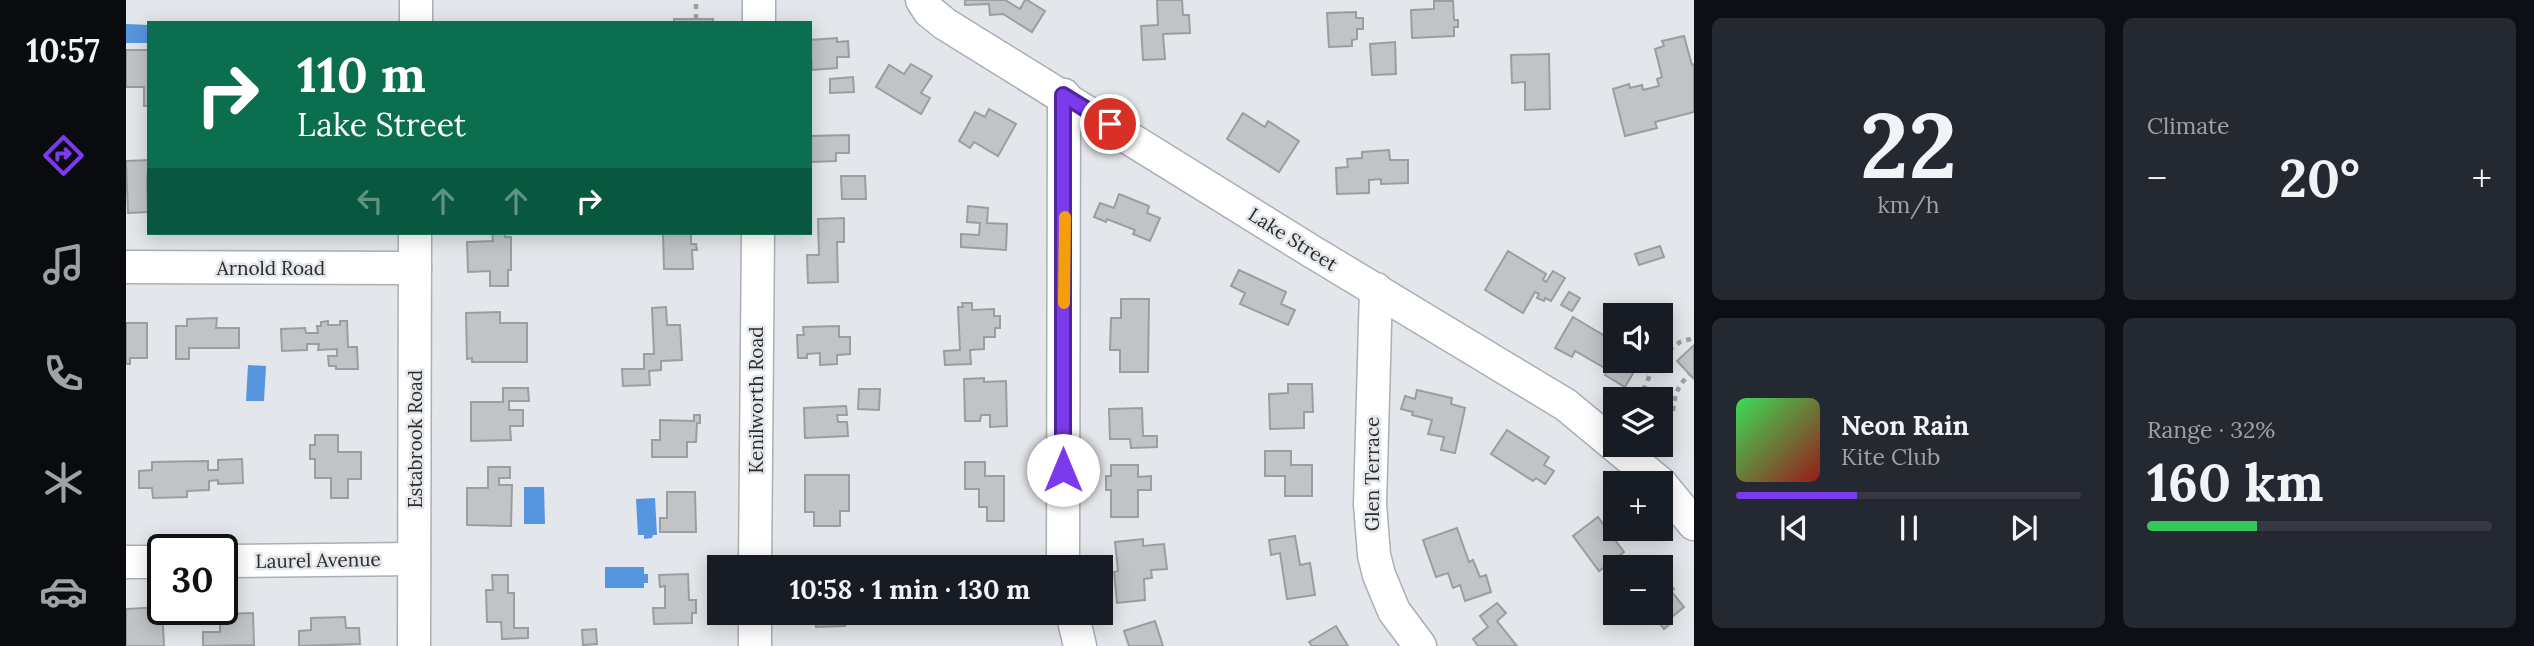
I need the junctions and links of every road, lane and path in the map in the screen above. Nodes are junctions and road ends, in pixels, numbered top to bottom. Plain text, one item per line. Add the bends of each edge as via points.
1 (416, 0) edge
2 (696, 0) edge
3 (759, 0) edge
4 (922, 0) edge
5 (696, 19) dead end
6 (416, 21) edge
7 (759, 21) edge
8 (1063, 95) junction
9 (415, 235) edge
10 (758, 235) edge
11 (126, 267) edge
12 (415, 268) junction
13 (1376, 289) junction
14 (1694, 338) edge
15 (1673, 347) edge
16 (1690, 374) dead end
17 (1673, 411) dead end
18 (1645, 471) edge
19 (1673, 499) edge
20 (1694, 524) edge
21 (755, 555) edge
22 (1063, 555) edge
23 (414, 559) junction
24 (238, 561) edge
25 (126, 562) edge
26 (147, 562) edge
27 (755, 625) edge
28 (1075, 625) edge
29 (414, 646) edge
30 (755, 646) edge
31 (1080, 646) edge
32 (1420, 646) edge

1 - 6 street
2 - 5 path
3 - 7 street
4 - 8 street, Lake Street via 945,24
8 - 13 street, Lake Street
8 - 22 street
9 - 12 street, Estabrook Road
10 - 21 street, Kenilworth Road
11 - 12 street, Arnold Road
12 - 23 street, Estabrook Road
13 - 18 street, Lake Street via 1566,405
13 - 32 street, Glen Terrace via 1370,504 1374,555 1394,611
14 - 15 path
16 - 17 path via 1679,383
19 - 20 street, Lake Street
23 - 24 street, Laurel Avenue
23 - 29 street, Estabrook Road
25 - 26 street
27 - 30 street
28 - 31 street

